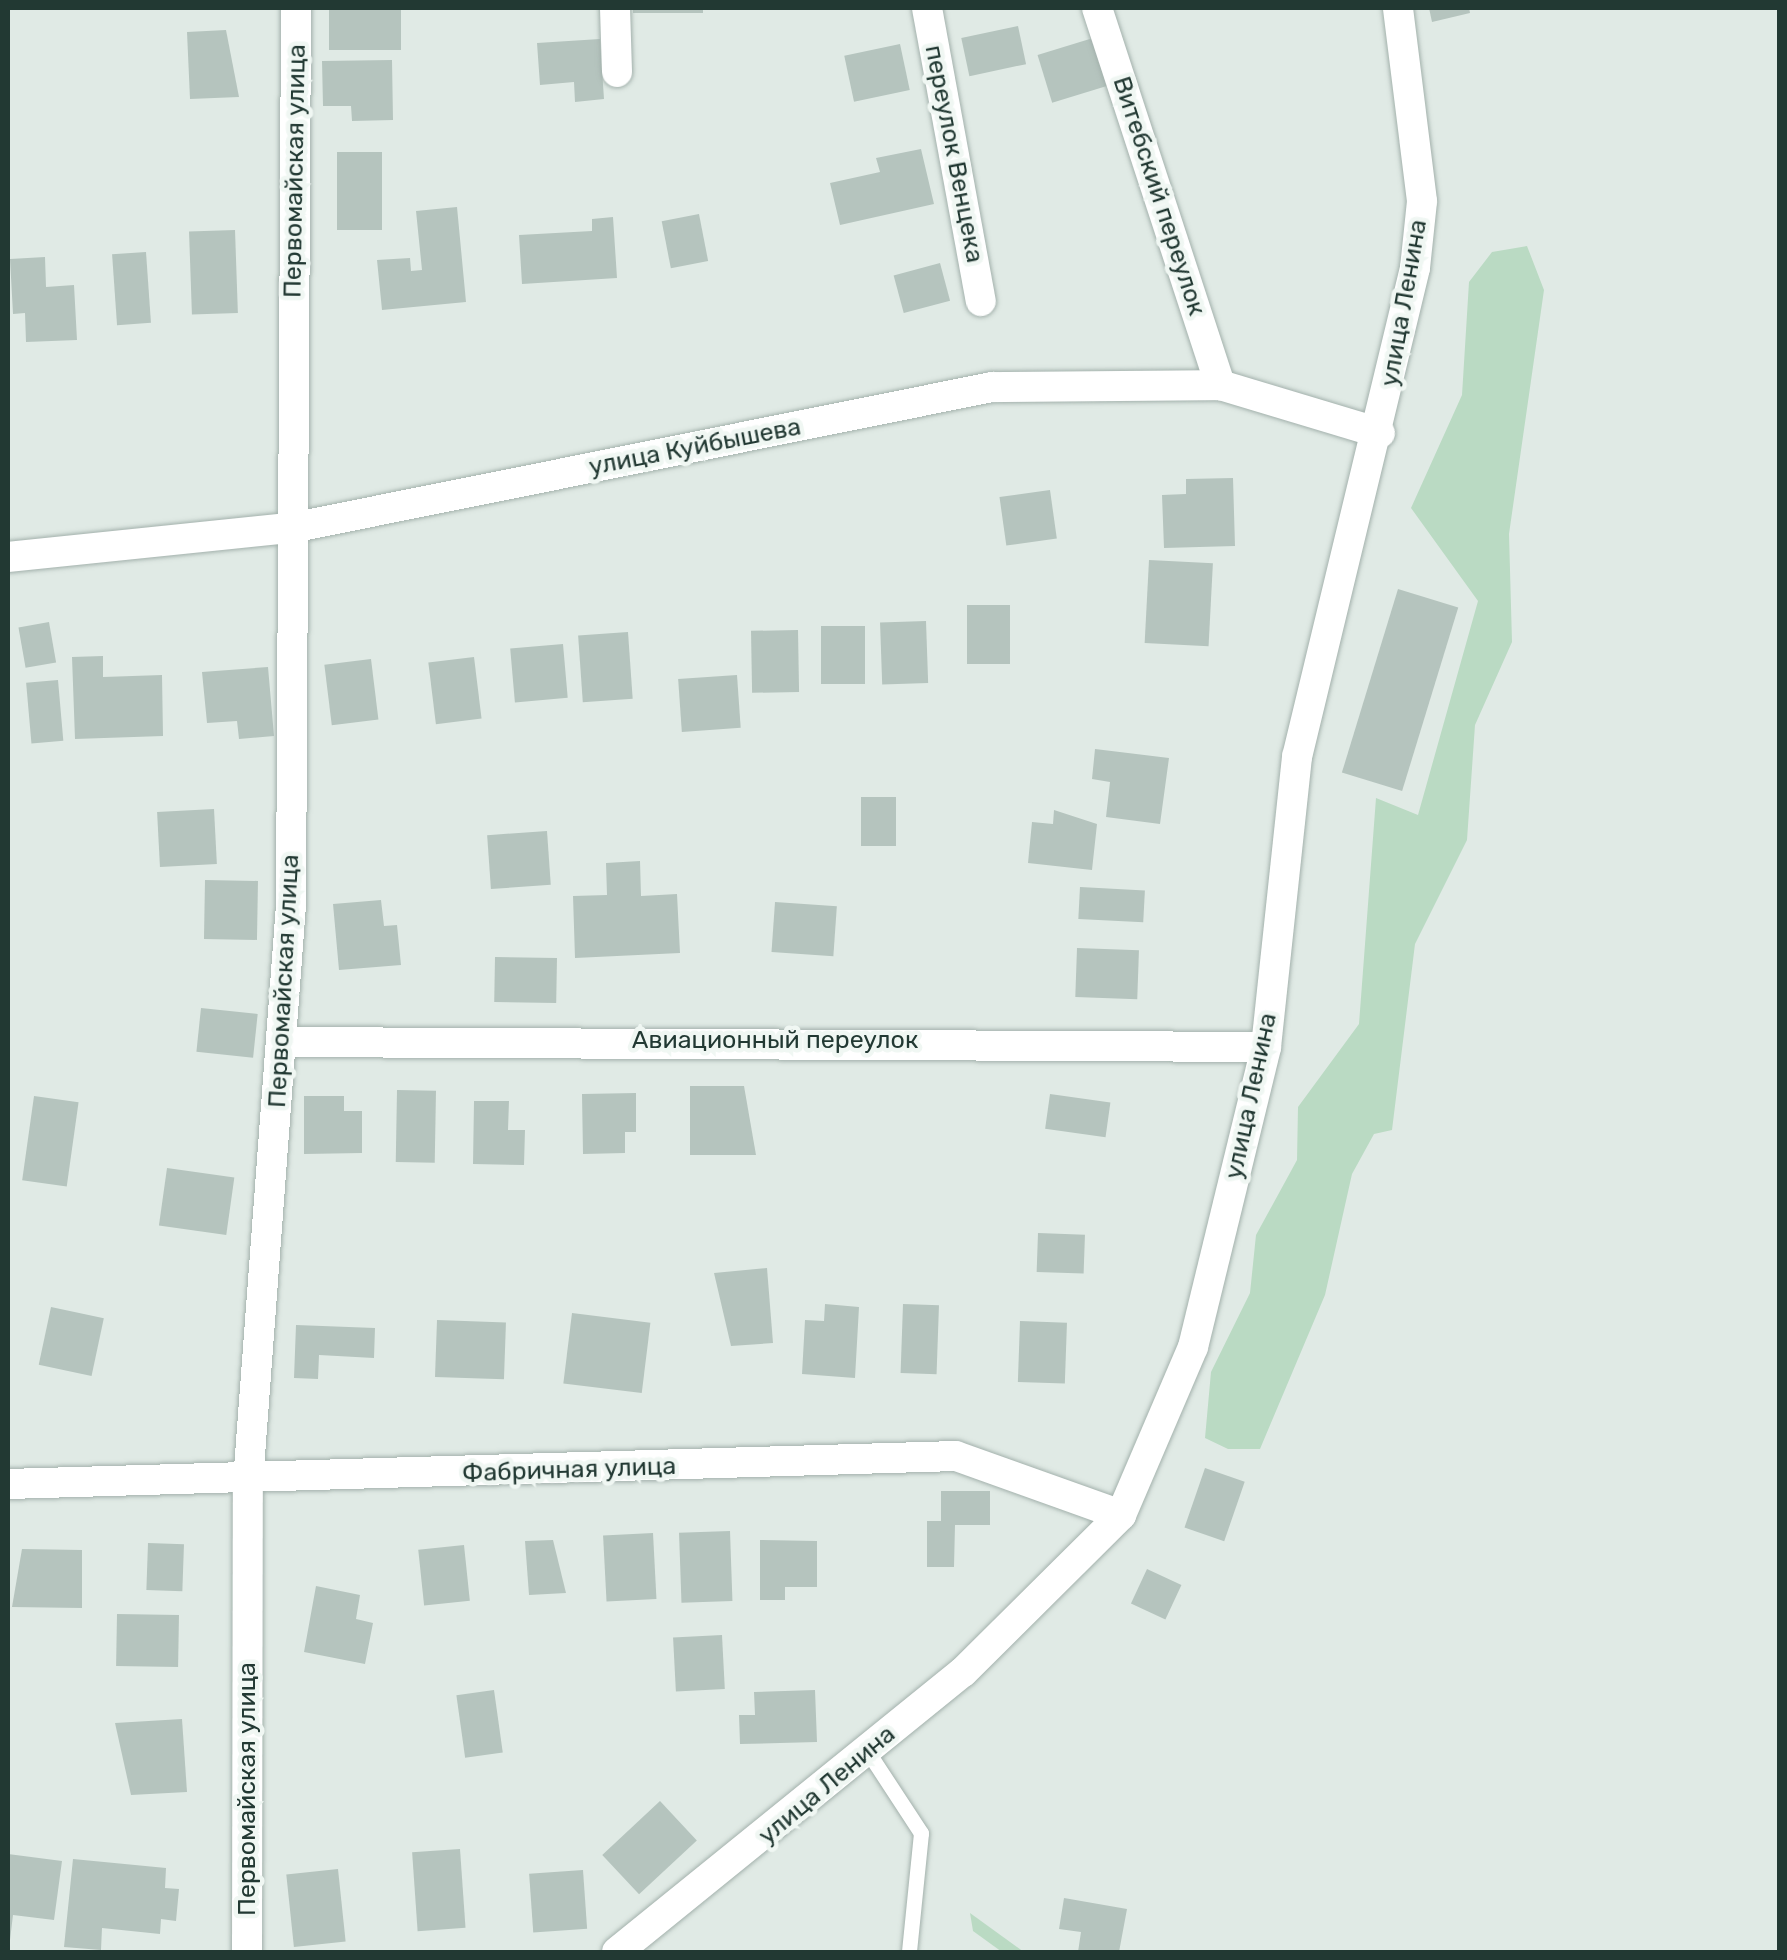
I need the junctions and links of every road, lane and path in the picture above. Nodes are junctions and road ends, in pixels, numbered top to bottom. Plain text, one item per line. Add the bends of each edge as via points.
1 (296, 8) edge
2 (615, 8) edge
3 (926, 8) edge
4 (1097, 8) edge
5 (1398, 8) edge
6 (617, 72) dead end
7 (982, 301) dead end
8 (1220, 385) junction
9 (1380, 433) junction
10 (292, 528) junction
11 (8, 557) edge
12 (283, 1042) junction
13 (1266, 1047) junction
14 (248, 1482) junction
15 (8, 1484) edge
16 (1121, 1515) junction
17 (868, 1752) junction
18 (247, 1952) edge
19 (618, 1952) edge
20 (909, 1952) edge

1 - 10 street, Первомайская улица
2 - 6 street
3 - 7 street, переулок Венцека
4 - 8 street, Витебский переулок
5 - 9 street, улица Ленина via 1422,200
8 - 9 street, улица Куйбышева
8 - 10 street, улица Куйбышева via 992,388
9 - 13 street, улица Ленина via 1296,757
10 - 11 street, улица Куйбышева
10 - 12 street, Первомайская улица
12 - 13 street, Авиационный переулок
12 - 14 street, Первомайская улица
13 - 16 street, улица Ленина via 1193,1347
14 - 15 street, Фабричная улица
14 - 16 street, Фабричная улица via 956,1456
14 - 18 street, Первомайская улица
16 - 17 street, улица Ленина
17 - 19 street, улица Ленина
17 - 20 lane via 922,1833

